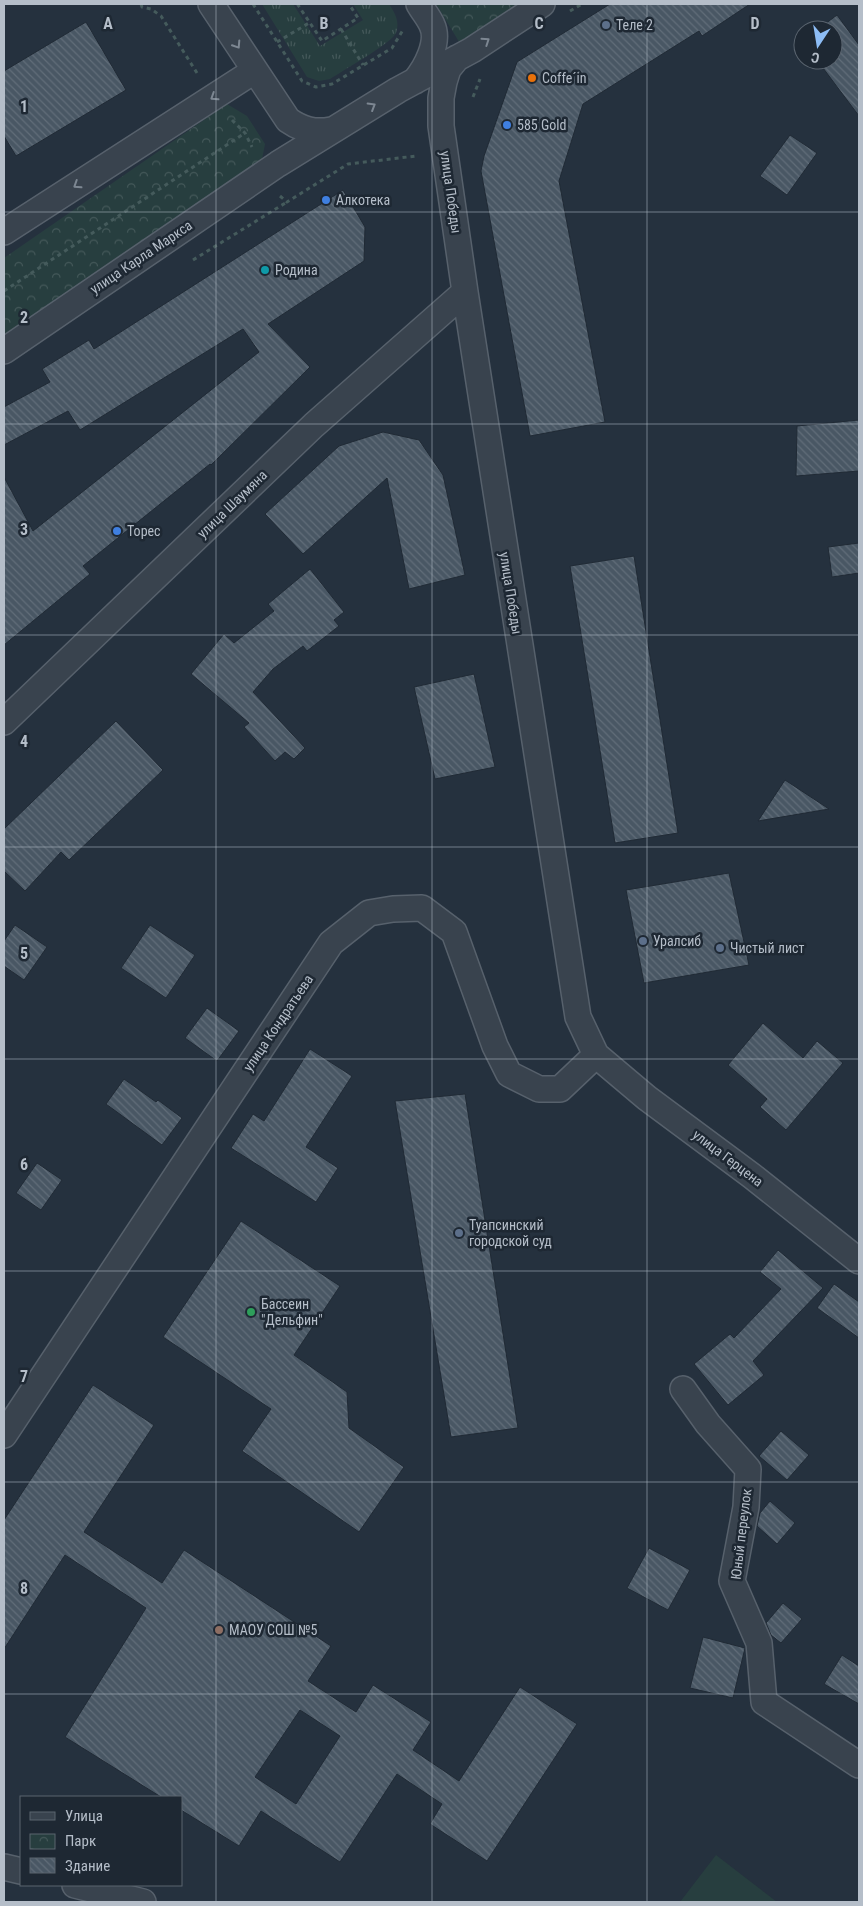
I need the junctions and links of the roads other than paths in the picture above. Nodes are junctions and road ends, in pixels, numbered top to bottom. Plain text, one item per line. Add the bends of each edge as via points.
1 (211, 4) edge
2 (419, 4) edge
3 (542, 4) edge
4 (433, 27) junction
5 (447, 64) junction
6 (254, 70) junction
7 (406, 86) junction
8 (288, 120) junction
9 (331, 130) junction
10 (443, 136) junction
11 (268, 171) junction
12 (4, 232) edge
13 (465, 292) junction
14 (4, 351) edge
15 (4, 722) edge
16 (596, 1055) junction
17 (859, 1261) edge
18 (683, 1389) dead end
19 (4, 1435) edge
20 (859, 1765) edge
21 (4, 1867) edge
22 (20, 1871) edge
23 (78, 1886) edge
24 (143, 1902) edge

1 -> 6 street
2 - 4 street
5 -> 3 street, улица Карла Маркса
4 - 5 street, улица Победы
4 - 7 street via 431,57 424,70
5 - 7 street, улица Карла Маркса
5 - 10 street, улица Победы via 441,98
6 - 8 street
6 -> 12 street
9 -> 7 street, улица Карла Маркса
7 - 10 street, улица Победы via 432,101
8 - 9 street via 308,130
8 - 11 street, улица Карла Маркса via 289,144
9 - 11 street, улица Карла Маркса
10 - 13 street, улица Победы
11 - 14 street, улица Карла Маркса
13 - 15 street, улица Шаумяна via 314,425
13 - 16 street, улица Победы via 578,1017
16 - 17 street, улица Герцена
16 - 19 street, улица Кондратьева via 560,1089 539,1089 509,1074 495,1046 454,932 422,908 369,913 331,943
18 - 20 street, Юный переулок via 708,1424 748,1469 746,1507 732,1581 759,1643 764,1702
21 - 22 street
23 - 24 street

